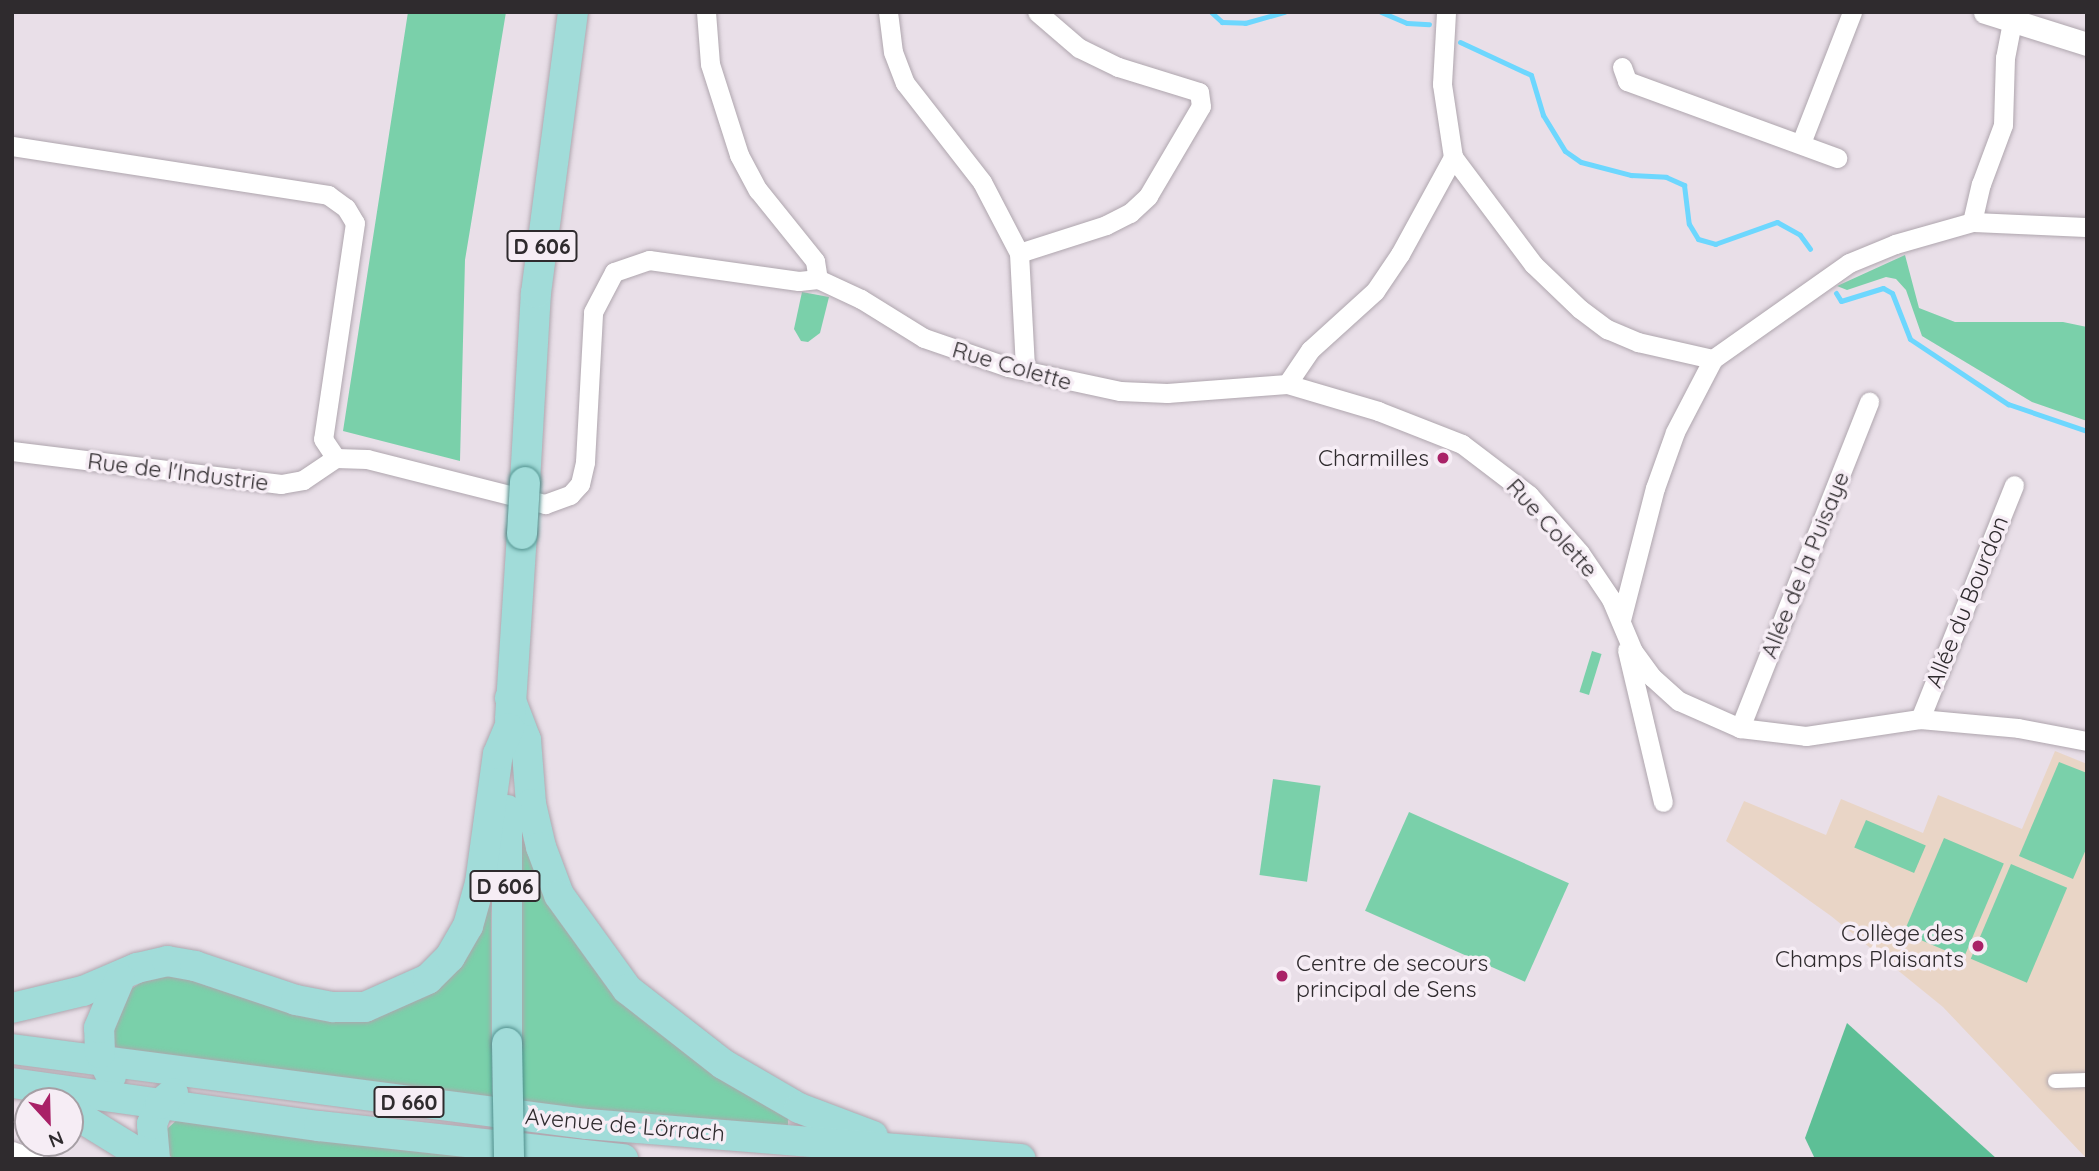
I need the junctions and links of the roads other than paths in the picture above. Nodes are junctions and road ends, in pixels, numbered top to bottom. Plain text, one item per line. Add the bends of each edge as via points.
1 (573, 12) edge
2 (706, 12) edge
3 (888, 12) edge
4 (1037, 12) edge
5 (1852, 12) edge
6 (1986, 12) edge
7 (1445, 17) edge
8 (2012, 21) junction
9 (2087, 44) edge
10 (1622, 66) dead end
11 (1801, 143) junction
12 (12, 146) edge
13 (1452, 157) junction
14 (1837, 158) dead end
15 (1972, 222) junction
16 (2087, 227) edge
17 (1019, 253) junction
18 (818, 279) junction
19 (1713, 359) junction
20 (1025, 369) junction
21 (1287, 384) junction
22 (1869, 402) dead end
23 (12, 451) edge
24 (336, 458) junction
25 (2014, 485) dead end
26 (1620, 622) junction
27 (510, 698) junction
28 (1920, 719) junction
29 (509, 728) junction
30 (1740, 728) junction
31 (2087, 741) edge
32 (1663, 802) dead end
33 (120, 978) junction
34 (12, 1008) edge
35 (12, 1049) edge
36 (102, 1060) junction
37 (2087, 1080) edge
38 (230, 1081) junction
39 (2055, 1082) dead end
40 (12, 1083) edge
41 (131, 1098) junction
42 (160, 1104) junction
43 (799, 1108) junction
44 (84, 1120) edge
45 (792, 1150) edge
46 (12, 1151) edge
47 (1009, 1158) edge
48 (34, 1159) edge
49 (148, 1159) edge
50 (155, 1159) edge
51 (509, 1159) edge
52 (623, 1159) edge

1 - 27 main road, D 606, bridge via 536,293
2 - 18 street via 709,64 739,155 758,190 815,261
3 - 17 street via 893,52 905,83 982,182
4 - 17 street via 1079,48 1118,67 1199,92 1200,106 1148,196 1130,213
5 - 11 street
6 - 8 street
7 - 13 street via 1442,54
8 - 9 street
8 - 15 street via 2005,58 2003,125 1980,184
10 - 11 street via 1627,81 1796,146
11 - 14 street
12 - 24 street via 328,195 346,208 355,222 323,439
13 - 19 street via 1533,264 1580,309 1638,342
13 - 21 street via 1375,291 1310,349
15 - 16 street
15 - 19 street via 1849,263
17 - 20 street
18 - 20 street, Rue Colette via 963,355
18 - 24 street via 799,281 649,260 614,272 593,312 586,462 580,484 570,495 545,504 367,459
19 - 26 street via 1675,432 1655,488
20 - 21 street, Rue Colette via 1078,385 1120,391 1167,393
21 - 26 street, Rue Colette via 1378,411 1462,444 1484,458 1529,495 1580,553 1611,599
22 - 30 street, Allée de la Puisaye
23 - 24 street, Rue de l'Industrie via 281,484 303,480
25 - 28 street, Allée du Bourdon
26 - 30 street, Rue Colette via 1633,651 1661,685 1699,712
26 - 32 street
27 - 29 main road, D 606
27 - 43 main road via 526,740 531,804 541,847 559,895 585,935 627,989 694,1044
28 - 30 street, Rue Colette via 1805,736
28 - 31 street, Rue Colette via 2018,727
29 - 33 main road via 498,754 480,883 468,926 450,957 428,979 394,998 354,1007 296,1000 167,961 137,968
29 - 51 main road, D 606, bridge via 504,915
33 - 34 main road
33 - 36 main road via 99,1027
35 - 36 main road, D 660
36 - 38 main road, D 660
36 - 41 main road
37 - 39 street
38 - 42 main road via 184,1086
38 - 45 main road, Avenue de Lörrach / D 660
40 - 41 main road, D 660
41 - 42 main road, D 660
42 - 50 main road via 152,1124
42 - 52 main road, Avenue de Lörrach / D 660
43 - 45 main road
43 - 47 main road via 864,1134
44 - 49 main road
45 - 47 main road, Avenue de Lörrach / D 660
46 - 48 street

